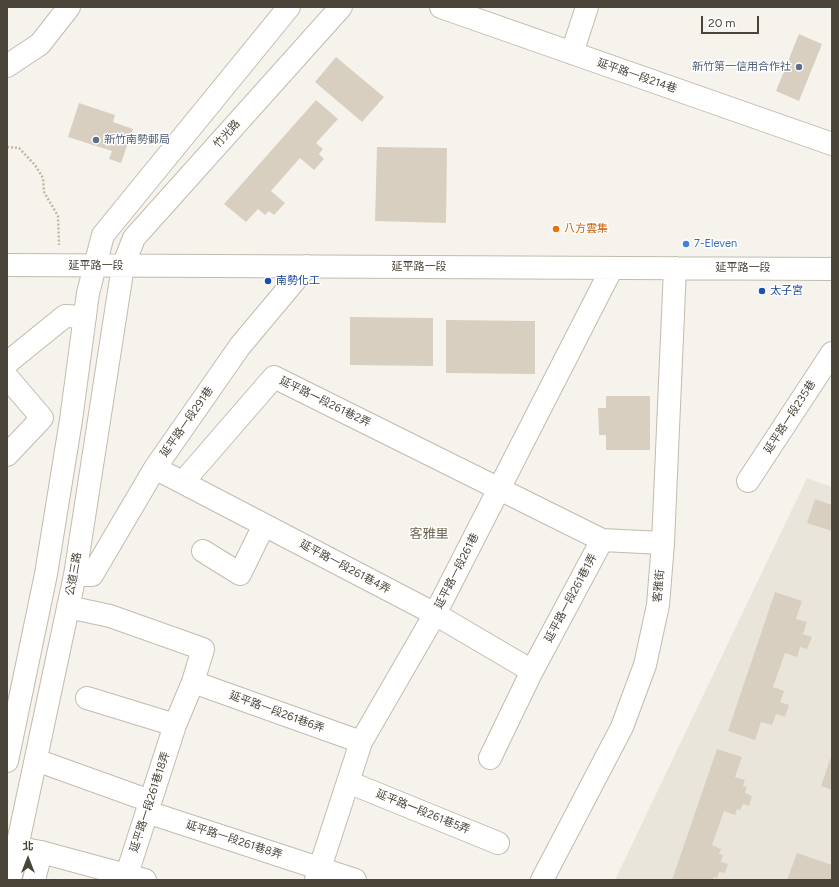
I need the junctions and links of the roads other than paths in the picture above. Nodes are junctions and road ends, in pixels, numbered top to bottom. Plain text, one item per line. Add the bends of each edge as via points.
1 (69, 7) edge
2 (289, 7) edge
3 (341, 7) edge
4 (441, 7) edge
5 (587, 7) edge
6 (572, 53) junction
7 (7, 66) edge
8 (832, 144) edge
9 (7, 266) edge
10 (94, 266) junction
11 (123, 266) junction
12 (307, 266) junction
13 (612, 268) junction
14 (675, 268) junction
15 (832, 269) edge
16 (85, 317) junction
17 (832, 353) edge
18 (8, 376) edge
19 (42, 418) junction
20 (71, 420) junction
21 (7, 455) edge
22 (156, 468) junction
23 (748, 481) dead end
24 (183, 482) junction
25 (500, 488) junction
26 (264, 525) junction
27 (602, 540) junction
28 (663, 542) junction
29 (203, 551) dead end
30 (75, 575) junction
31 (68, 607) junction
32 (435, 614) junction
33 (532, 671) junction
34 (193, 682) junction
35 (87, 698) dead end
36 (175, 725) junction
37 (361, 742) junction
38 (490, 758) dead end
39 (7, 760) edge
40 (36, 760) junction
41 (348, 782) junction
42 (148, 806) junction
43 (498, 842) dead end
44 (12, 847) edge
45 (41, 852) junction
46 (318, 874) edge
47 (132, 878) edge
48 (10, 880) edge
49 (34, 880) edge
50 (355, 880) edge
51 (542, 880) edge

1 - 7 street via 40,44
2 - 10 street via 103,235
3 - 11 street, 竹光路 via 134,238
4 - 6 street, 延平路一段214巷
5 - 6 street
6 - 8 street, 延平路一段214巷
9 - 10 street, 延平路一段
10 - 11 street, 延平路一段
10 - 16 street
11 - 12 street, 延平路一段
11 - 30 street, 公道三路
12 - 13 street, 延平路一段
12 - 22 street, 延平路一段291巷 via 240,346
13 - 14 street, 延平路一段
13 - 25 street, 延平路一段261巷
14 - 15 street, 延平路一段
14 - 28 street, 客雅街
16 - 18 street via 65,316
16 - 20 street
17 - 23 street, 延平路一段235巷
18 - 19 street
19 - 20 street
19 - 21 street
20 - 39 street via 46,574
22 - 24 street, 延平路一段261巷4弄
22 - 30 street, 延平路一段291巷 via 92,575
24 - 25 street, 延平路一段261巷2弄 via 274,377
24 - 26 street, 延平路一段261巷4弄
25 - 27 street, 延平路一段261巷1弄
25 - 32 street, 延平路一段261巷
26 - 29 street via 240,574
26 - 32 street, 延平路一段261巷4弄
27 - 28 street
27 - 33 street, 延平路一段261巷1弄
28 - 51 street, 客雅街 via 658,605 645,665 622,728
30 - 31 street, 公道三路
31 - 34 street via 110,616 203,649
31 - 40 street, 公道三路
32 - 33 street, 延平路一段261巷4弄
32 - 37 street, 延平路一段261巷
33 - 38 street, 延平路一段261巷1弄
34 - 36 street
34 - 37 street, 延平路一段261巷6弄
35 - 36 street
36 - 42 street, 延平路一段261巷18弄
37 - 41 street, 延平路一段261巷
40 - 42 street, 延平路一段261巷8弄
40 - 44 street, 公道三路
41 - 43 street, 延平路一段261巷5弄
41 - 46 street, 延平路一段261巷
42 - 46 street, 延平路一段261巷8弄
42 - 47 street, 延平路一段261巷18弄
44 - 45 street
44 - 48 street, 公道三路
45 - 47 street
45 - 49 street
46 - 50 street, 延平路一段261巷8弄

